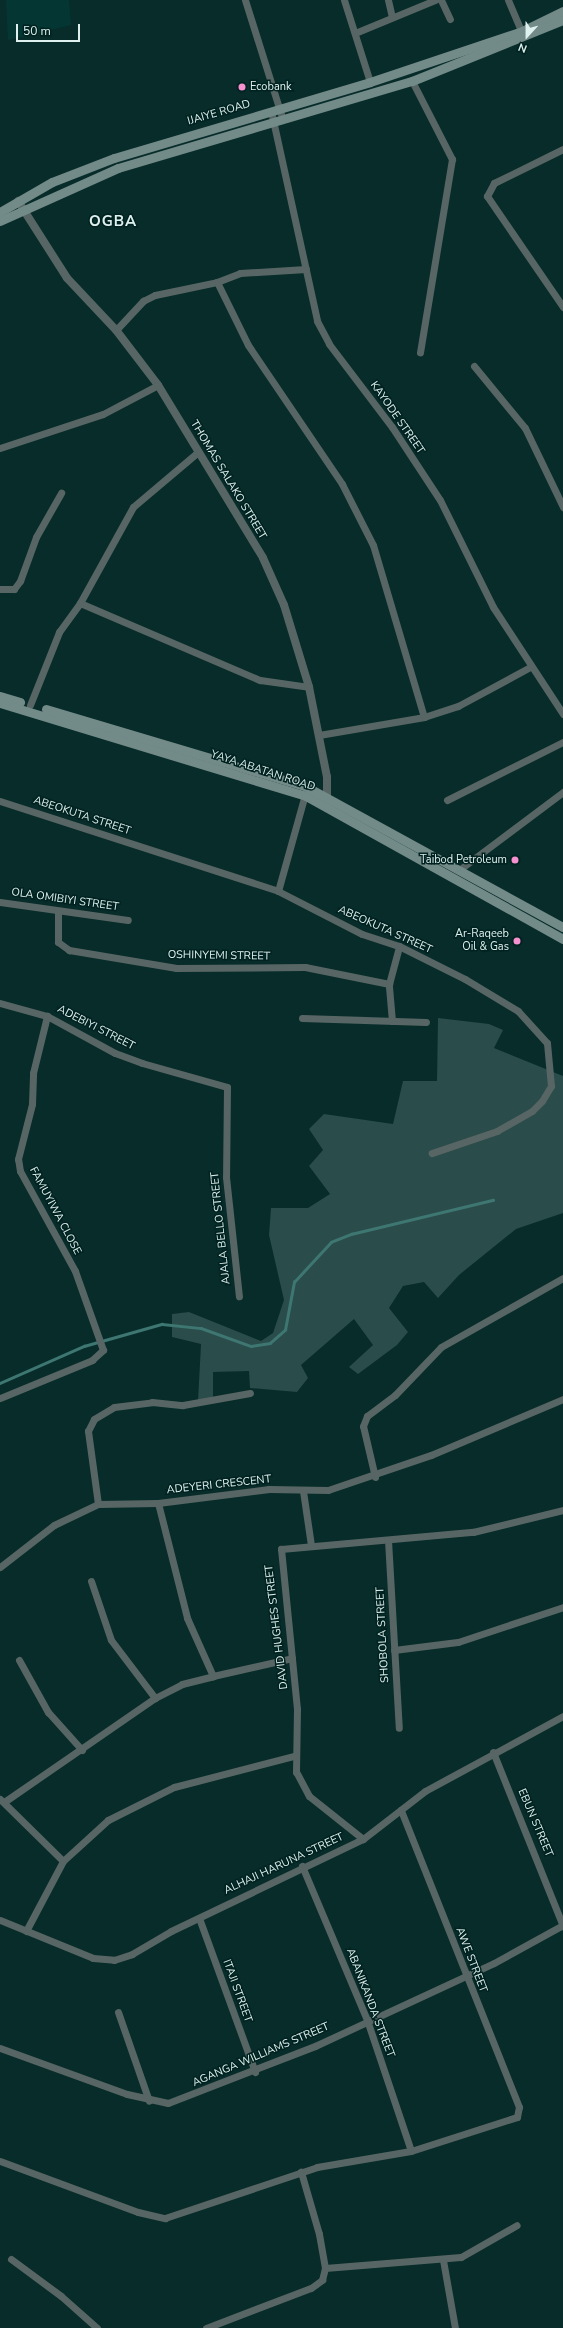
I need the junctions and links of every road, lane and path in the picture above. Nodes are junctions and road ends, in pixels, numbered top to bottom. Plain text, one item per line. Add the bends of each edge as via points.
1 (246, 0) edge
2 (344, 0) edge
3 (388, 0) edge
4 (435, 0) edge
5 (441, 0) edge
6 (508, 0) edge
7 (563, 11) edge
8 (392, 17) junction
9 (450, 19) dead end
10 (563, 20) edge
11 (354, 33) junction
12 (523, 35) junction
13 (412, 81) junction
14 (370, 82) junction
15 (276, 114) junction
16 (563, 149) edge
17 (20, 205) junction
18 (0, 212) edge
19 (0, 221) edge
20 (306, 268) junction
21 (217, 282) junction
22 (563, 307) edge
23 (116, 330) junction
24 (420, 352) dead end
25 (474, 366) dead end
26 (158, 385) junction
27 (0, 448) edge
28 (198, 452) junction
29 (61, 493) dead end
30 (563, 507) edge
31 (0, 589) edge
32 (80, 603) junction
33 (530, 667) junction
34 (309, 687) junction
35 (0, 696) edge
36 (0, 703) edge
37 (30, 705) junction
38 (563, 714) edge
39 (424, 717) junction
40 (319, 734) junction
41 (563, 742) edge
42 (306, 791) junction
43 (563, 792) edge
44 (447, 800) dead end
45 (0, 801) edge
46 (327, 801) junction
47 (459, 870) junction
48 (278, 891) junction
49 (0, 902) edge
50 (58, 912) junction
51 (128, 920) dead end
52 (563, 927) edge
53 (563, 939) edge
54 (399, 946) junction
55 (389, 984) junction
56 (0, 1003) edge
57 (47, 1016) junction
58 (302, 1018) dead end
59 (392, 1021) junction
60 (426, 1022) dead end
61 (227, 1086) joint
62 (432, 1153) dead end
63 (563, 1278) edge
64 (239, 1296) dead end
65 (250, 1393) dead end
66 (1, 1396) edge
67 (563, 1399) edge
68 (375, 1476) junction
69 (303, 1491) junction
70 (158, 1503) junction
71 (98, 1504) junction
72 (563, 1510) edge
73 (388, 1540) junction
74 (311, 1545) junction
75 (0, 1567) edge
76 (91, 1581) dead end
77 (563, 1607) edge
78 (394, 1650) junction
79 (292, 1658) junction
80 (20, 1660) dead end
81 (213, 1676) junction
82 (155, 1698) junction
83 (563, 1716) edge
84 (399, 1728) dead end
85 (82, 1750) junction
86 (493, 1752) junction
87 (294, 1756) junction
88 (2, 1801) edge
89 (401, 1810) junction
90 (363, 1839) junction
91 (63, 1861) junction
92 (302, 1866) junction
93 (199, 1918) junction
94 (0, 1920) edge
95 (563, 1925) edge
96 (26, 1932) junction
97 (464, 1976) junction
98 (118, 2012) dead end
99 (367, 2020) junction
100 (0, 2048) edge
101 (255, 2072) junction
102 (149, 2101) junction
103 (411, 2151) junction
104 (0, 2161) edge
105 (301, 2172) junction
106 (518, 2225) dead end
107 (11, 2259) dead end
108 (443, 2260) junction
109 (325, 2268) junction
110 (97, 2328) edge
111 (206, 2328) edge
112 (455, 2328) edge

1 - 15 street, KAYODE STREET
2 - 11 street
3 - 8 street
4 - 8 street
5 - 9 street
6 - 12 street
7 - 12 main road, IJAIYE ROAD
8 - 11 street
10 - 12 main road, IJAIYE ROAD
11 - 14 street
12 - 13 main road, IJAIYE ROAD
12 - 14 main road, IJAIYE ROAD
13 - 15 main road, IJAIYE ROAD
13 - 24 street via 451,153
14 - 15 main road, IJAIYE ROAD
15 - 17 main road, IJAIYE ROAD via 114,158 52,182
15 - 20 street, KAYODE STREET
16 - 22 street via 494,182 487,196
17 - 18 main road, IJAIYE ROAD
17 - 19 main road, IJAIYE ROAD
17 - 23 street, THOMAS SALAKO STREET via 67,278
20 - 21 street via 258,269
20 - 33 street, KAYODE STREET via 317,321 329,344 392,427 440,500 493,607
21 - 23 street via 143,301
21 - 39 street via 248,345 342,484 373,545
23 - 26 street, THOMAS SALAKO STREET
25 - 30 street via 525,428
26 - 27 street via 103,414
26 - 28 street, THOMAS SALAKO STREET
28 - 32 street via 133,507
28 - 34 street, THOMAS SALAKO STREET via 263,558 284,605
29 - 31 street via 36,537 20,581 14,589
32 - 34 street via 260,680
32 - 37 street via 59,632
33 - 38 street, KAYODE STREET
33 - 39 street via 458,706
34 - 40 street, THOMAS SALAKO STREET
35 - 37 main road, YAYA ABATAN ROAD
36 - 42 main road, YAYA ABATAN ROAD
37 - 42 main road, YAYA ABATAN ROAD
39 - 40 street
40 - 46 street, THOMAS SALAKO STREET
41 - 44 street
42 - 46 main road, YAYA ABATAN ROAD
42 - 48 street
43 - 47 street
45 - 48 street, ABEOKUTA STREET
46 - 47 main road, YAYA ABATAN ROAD
46 - 53 main road, YAYA ABATAN ROAD
47 - 52 main road, YAYA ABATAN ROAD
48 - 54 street, ABEOKUTA STREET via 362,934
49 - 50 street, OLA OMIBIYI STREET
50 - 51 street, OLA OMIBIYI STREET
50 - 55 street, OSHINYEMI STREET via 58,942 68,950 176,968 305,967
54 - 55 street
54 - 62 street, ABEOKUTA STREET via 499,997 518,1011 547,1043 551,1086 532,1112 497,1131
55 - 59 street
56 - 57 street, ADEBIYI STREET
57 - 61 street, ADEBIYI STREET via 115,1052
57 - 66 street, FAMUYIWA CLOSE via 33,1073 32,1104 18,1159 20,1171 75,1271 101,1344 100,1356
58 - 59 street
59 - 60 street
61 - 64 street, AJALA BELLO STREET via 226,1177
63 - 68 street via 441,1347 395,1395 367,1416 363,1426
65 - 71 street via 183,1405 152,1402 114,1407 94,1419 88,1431
67 - 68 street, ADEYERI CRESCENT
68 - 69 street, ADEYERI CRESCENT via 328,1490
69 - 70 street, ADEYERI CRESCENT via 269,1489
69 - 74 street
70 - 71 street, ADEYERI CRESCENT
70 - 81 street via 186,1618
71 - 75 street, ADEYERI CRESCENT via 54,1525
72 - 73 street, DAVID HUGHES STREET via 473,1532
73 - 74 street, DAVID HUGHES STREET
73 - 78 street, SHOBOLA STREET
74 - 79 street, DAVID HUGHES STREET via 284,1547 280,1552
76 - 82 street via 111,1640
77 - 78 street via 458,1642
78 - 84 street, SHOBOLA STREET
79 - 81 street
79 - 87 street, DAVID HUGHES STREET via 297,1709
80 - 85 street via 48,1712
81 - 82 street via 182,1684
82 - 85 street
83 - 86 street, ALHAJI HARUNA STREET
85 - 88 street
86 - 89 street, ALHAJI HARUNA STREET via 425,1791
86 - 95 street, EBUN STREET
87 - 90 street, DAVID HUGHES STREET via 300,1785 308,1796
87 - 91 street via 174,1787 108,1820
88 - 91 street
89 - 90 street, ALHAJI HARUNA STREET
89 - 97 street, AWE STREET
90 - 92 street, ALHAJI HARUNA STREET
91 - 96 street
92 - 93 street, ALHAJI HARUNA STREET
92 - 99 street, ABANIKANDA STREET
93 - 96 street, ALHAJI HARUNA STREET via 114,1960 93,1958
93 - 101 street, ITAJI STREET
94 - 96 street, ALHAJI HARUNA STREET
95 - 97 street, AGANGA WILLIAMS STREET
97 - 99 street, AGANGA WILLIAMS STREET
97 - 103 street, AWE STREET via 519,2106 517,2117
98 - 102 street
99 - 101 street, AGANGA WILLIAMS STREET
99 - 103 street, ABANIKANDA STREET
100 - 102 street, AGANGA WILLIAMS STREET
101 - 102 street, AGANGA WILLIAMS STREET via 168,2103
103 - 105 street
104 - 105 street via 138,2212 165,2218 225,2201
105 - 109 street
106 - 108 street via 475,2251
107 - 110 street via 61,2296
108 - 109 street
108 - 112 street
109 - 111 street via 322,2280 311,2288

